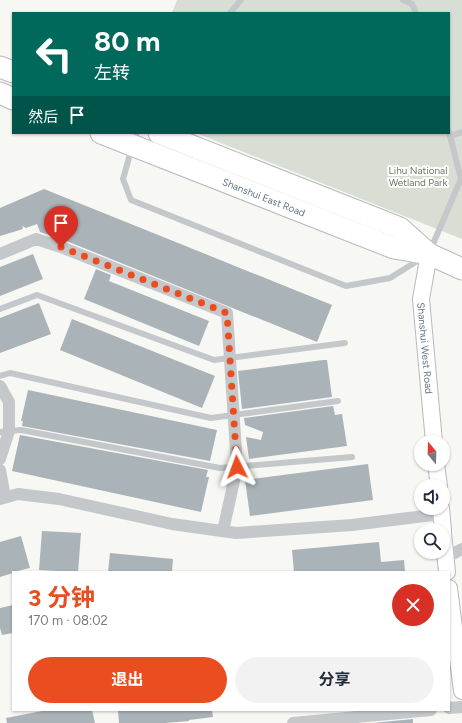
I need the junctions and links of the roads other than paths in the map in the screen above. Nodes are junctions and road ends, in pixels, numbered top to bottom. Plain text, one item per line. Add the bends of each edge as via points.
1 (241, 0) edge
2 (403, 0) edge
3 (414, 2) edge
4 (231, 12) edge
5 (416, 12) edge
6 (0, 67) edge
7 (12, 72) edge
8 (0, 94) edge
9 (12, 99) edge
10 (462, 132) edge
11 (107, 134) edge
12 (162, 134) edge
13 (450, 134) edge
14 (134, 139) edge
15 (0, 254) edge
16 (429, 254) junction
17 (462, 269) edge
18 (0, 309) edge
19 (345, 343) dead end
20 (230, 358) junction
21 (0, 376) edge
22 (0, 386) edge
23 (338, 401) dead end
24 (234, 415) junction
25 (5, 432) edge
26 (433, 435) edge
27 (352, 457) dead end
28 (0, 459) edge
29 (237, 467) junction
30 (0, 470) edge
31 (3, 498) edge
32 (442, 517) edge
33 (223, 531) junction
34 (462, 549) edge
35 (446, 565) edge
36 (450, 596) edge
37 (462, 691) edge
38 (462, 707) edge
39 (450, 708) edge
40 (421, 711) edge
41 (293, 723) edge

1 - 4 lane
2 - 3 lane
3 - 5 lane
6 - 7 highway
8 - 9 highway
10 - 13 lane
11 - 14 highway, Shanshui East Road
12 - 16 highway, Shanshui East Road via 400,228
13 - 16 lane via 461,179
14 - 16 highway, Shanshui East Road via 394,248
14 - 16 lane via 123,179 131,200 346,286 390,278
15 - 20 street via 36,239 227,313
16 - 17 highway, Shanshui East Road
16 - 26 street, Shanshui West Road via 421,299
18 - 20 lane via 37,295 214,360
19 - 20 lane
20 - 24 street
21 - 24 lane via 10,373 211,418
22 - 25 street via 9,402
23 - 24 lane
24 - 29 street
25 - 28 street
25 - 29 lane via 21,430 220,468
27 - 29 lane
29 - 33 street
30 - 31 street
31 - 33 street via 18,494 59,499 172,524
32 - 33 street via 236,533
34 - 35 street
36 - 37 street
38 - 39 street
40 - 41 street

